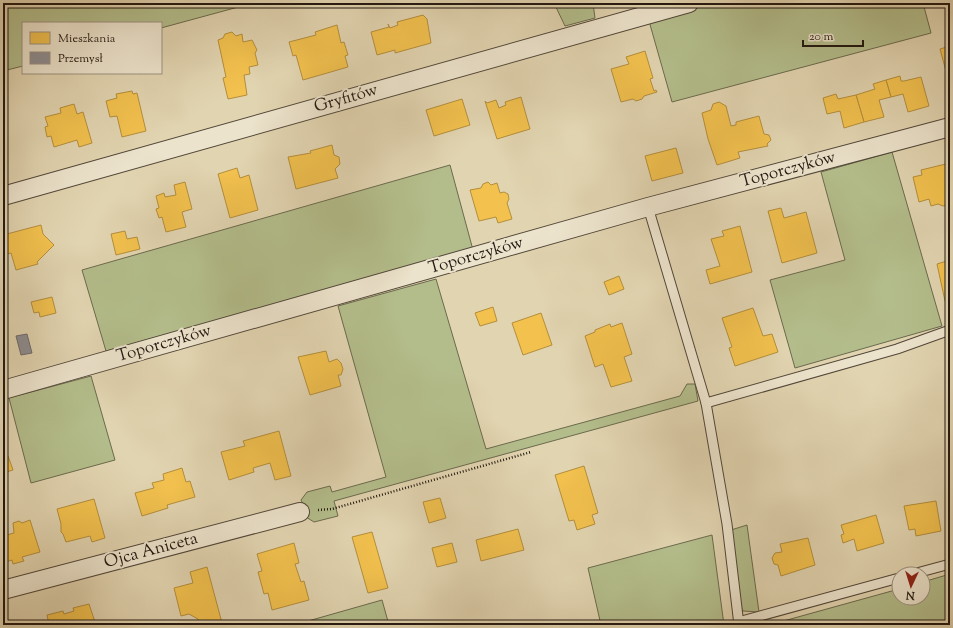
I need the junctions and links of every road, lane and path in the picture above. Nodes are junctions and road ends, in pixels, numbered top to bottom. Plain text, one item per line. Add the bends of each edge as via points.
1 (689, 3) edge
2 (950, 127) edge
3 (3, 196) edge
4 (648, 207) junction
5 (950, 330) edge
6 (3, 390) edge
7 (706, 403) junction
8 (531, 452) dead end
9 (332, 509) dead end
10 (300, 512) dead end
11 (950, 564) edge
12 (931, 569) edge
13 (891, 580) edge
14 (3, 590) edge
15 (739, 624) edge

1 - 3 street, Gryfitów
2 - 4 street, Toporczyków
4 - 6 street, Toporczyków
4 - 7 lane
5 - 7 lane via 897,349
7 - 15 lane via 727,524
8 - 9 path
10 - 14 street, Ojca Aniceta
11 - 12 lane
13 - 15 lane

